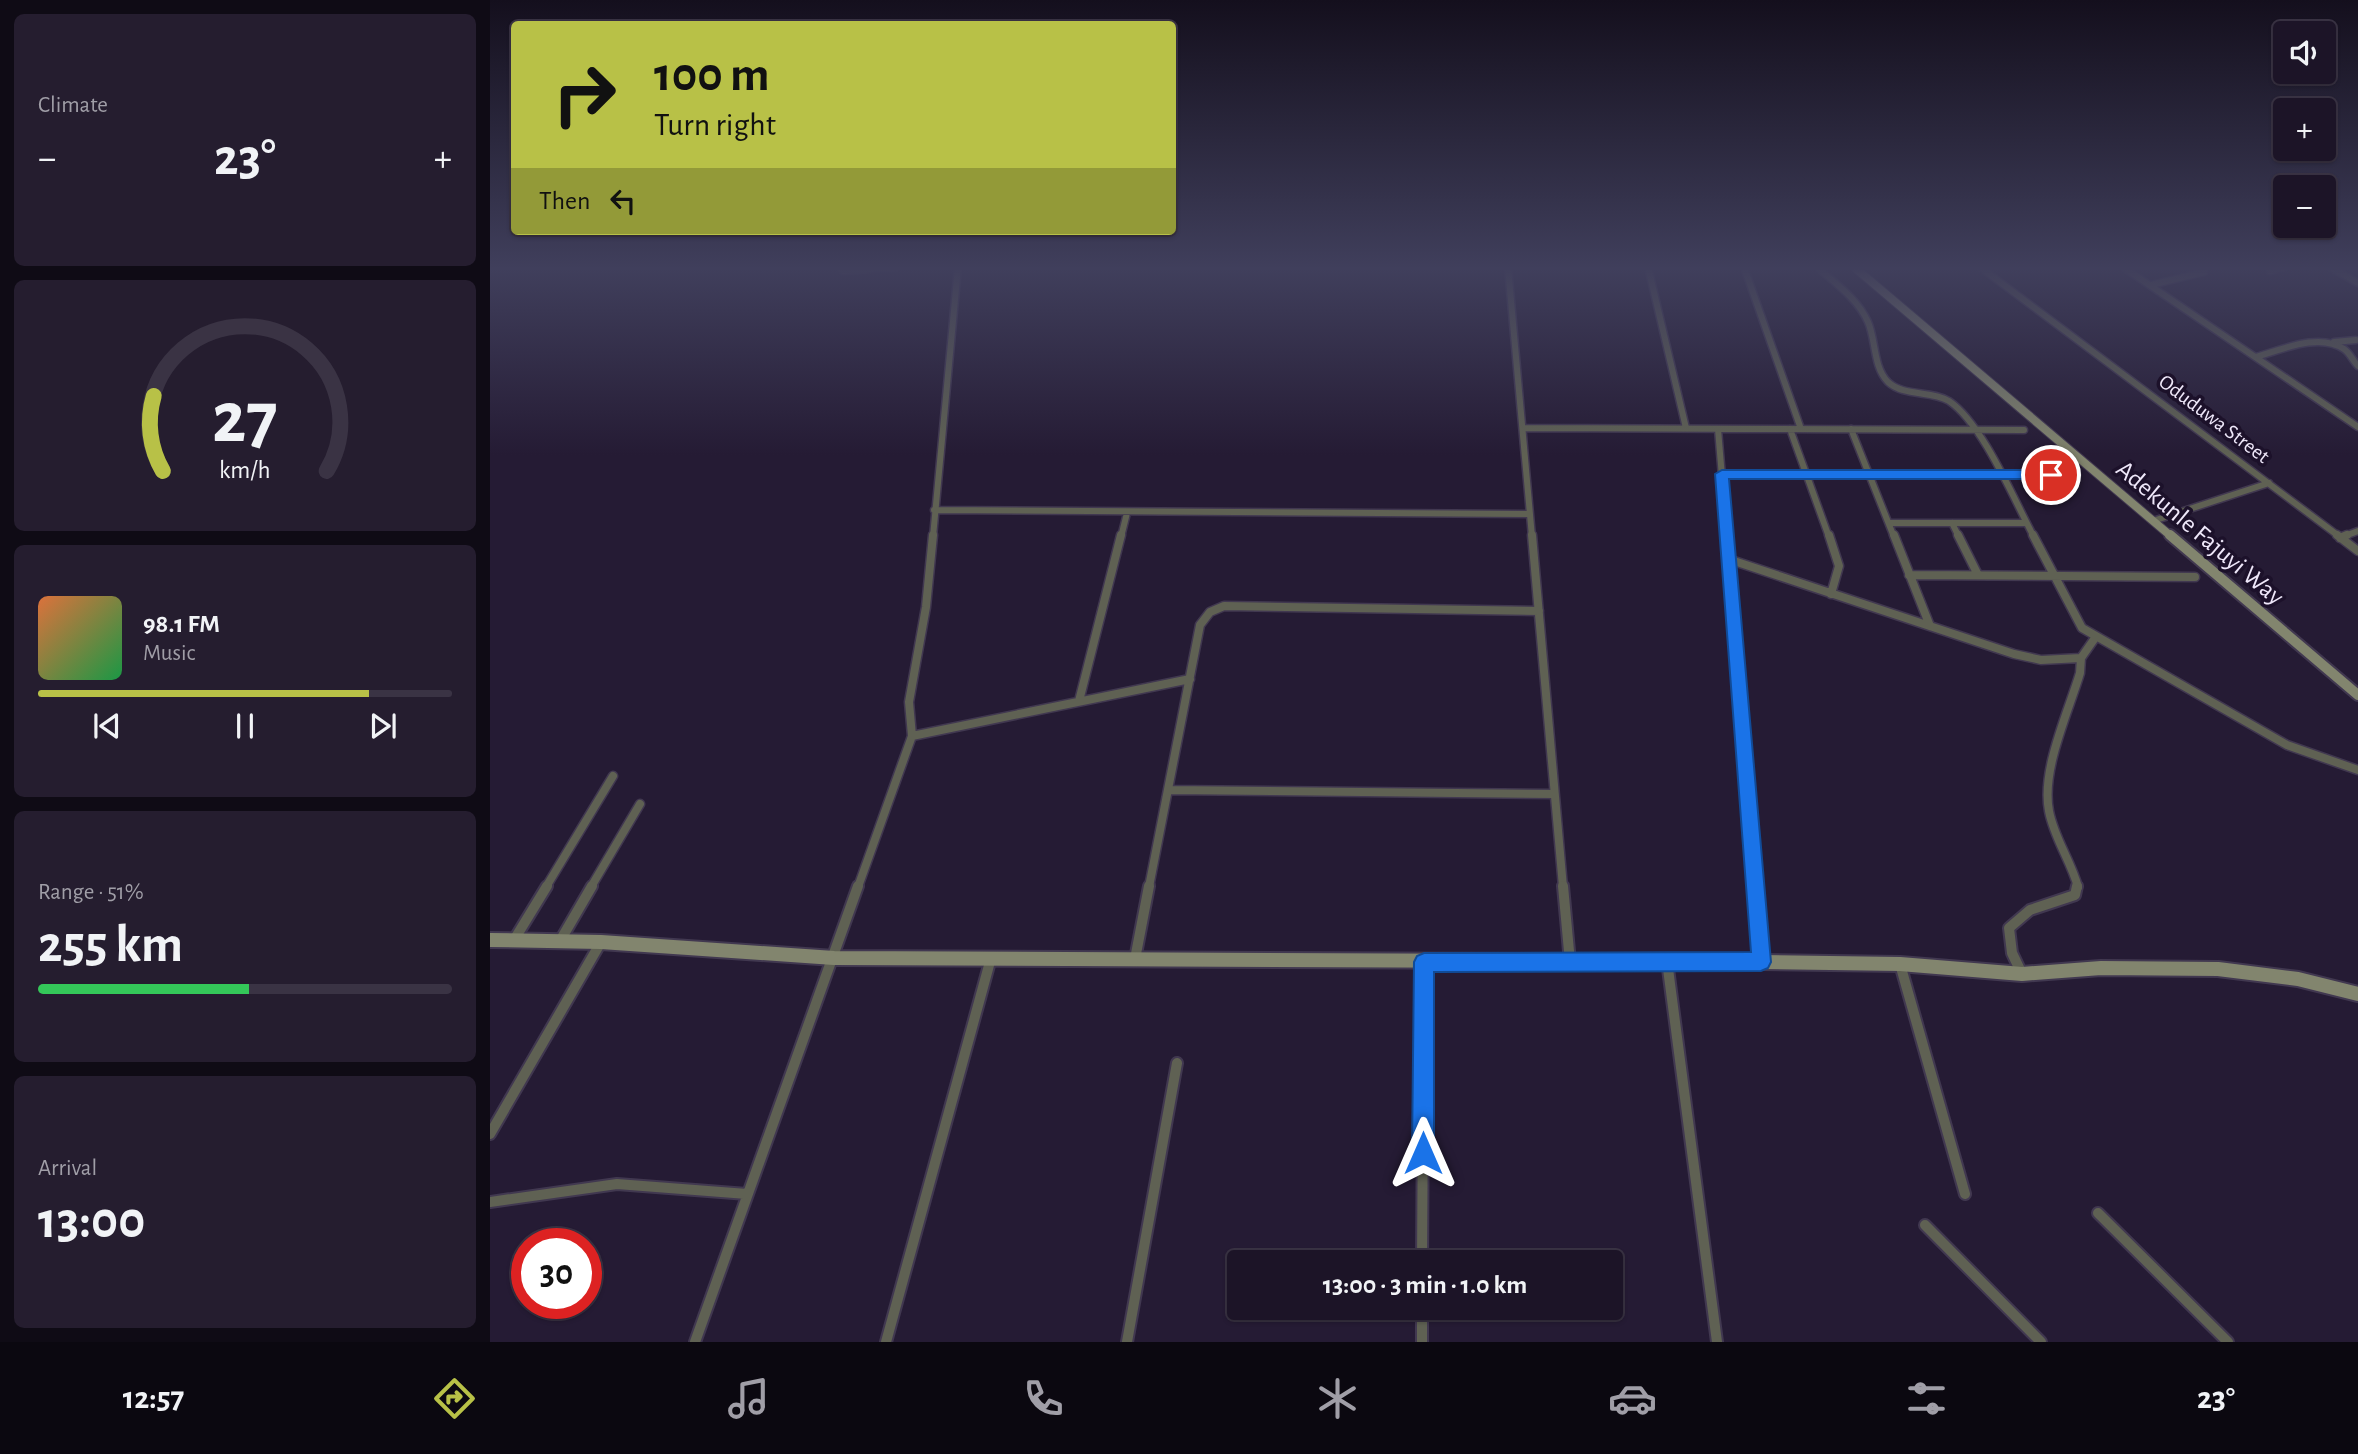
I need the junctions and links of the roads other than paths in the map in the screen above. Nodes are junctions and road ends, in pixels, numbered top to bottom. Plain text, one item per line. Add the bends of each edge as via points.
1 (952, 330) edge
2 (1514, 330) edge
3 (1663, 330) edge
4 (1766, 330) edge
5 (1871, 330) edge
6 (1928, 330) edge
7 (2064, 330) edge
8 (2216, 330) edge
9 (2357, 340) edge
10 (2328, 343) junction
11 (2256, 357) junction
12 (2358, 366) edge
13 (2358, 427) edge
14 (1523, 428) junction
15 (1686, 428) junction
16 (1718, 429) junction
17 (1790, 429) junction
18 (1801, 429) junction
19 (1851, 429) junction
20 (1976, 429) junction
21 (2024, 430) dead end
22 (1722, 474) junction
23 (1869, 475) junction
24 (2077, 475) dead end
25 (1809, 476) junction
26 (2000, 476) junction
27 (2269, 483) junction
28 (934, 510) junction
29 (1128, 513) junction
30 (1530, 514) junction
31 (2153, 521) junction
32 (1889, 523) junction
33 (1952, 523) junction
34 (2025, 523) junction
35 (2358, 531) edge
36 (2340, 538) junction
37 (2358, 551) edge
38 (1728, 559) junction
39 (1909, 575) junction
40 (1978, 575) junction
41 (2053, 576) junction
42 (2194, 577) dead end
43 (1831, 594) junction
44 (1539, 611) junction
45 (1930, 626) junction
46 (2095, 638) junction
47 (2081, 658) junction
48 (1190, 679) junction
49 (2358, 695) edge
50 (1079, 701) junction
51 (912, 736) junction
52 (2358, 770) edge
53 (613, 776) dead end
54 (1169, 790) junction
55 (1555, 794) junction
56 (639, 804) dead end
57 (490, 940) edge
58 (514, 940) junction
59 (560, 941) junction
60 (601, 942) junction
61 (834, 958) junction
62 (990, 958) junction
63 (1135, 959) junction
64 (1667, 961) junction
65 (1424, 962) junction
66 (1570, 962) junction
67 (1761, 962) junction
68 (1900, 964) junction
69 (2022, 974) junction
70 (2358, 994) edge
71 (1177, 1063) dead end
72 (490, 1134) edge
73 (747, 1194) junction
74 (1965, 1194) dead end
75 (490, 1202) edge
76 (2098, 1213) dead end
77 (1925, 1225) dead end
78 (1422, 1250) edge
79 (1422, 1320) edge
80 (695, 1342) edge
81 (886, 1342) edge
82 (1127, 1342) edge
83 (1422, 1342) edge
84 (1717, 1342) edge
85 (2041, 1342) edge
86 (2228, 1342) edge

1 - 28 street
2 - 14 street
3 - 15 street
4 - 18 street
5 - 20 street via 1888,382 1951,402
6 - 31 street, Adekunle Fajuyi Way
7 - 27 street, Oduduwa Street
8 - 11 street
9 - 10 street
10 - 11 street
10 - 12 street via 2344,349
11 - 13 street
14 - 15 street
14 - 30 street
15 - 16 street
16 - 17 street
16 - 22 street
17 - 18 street
17 - 25 street
18 - 19 street
19 - 20 street
19 - 23 street
20 - 21 street
20 - 26 street
22 - 25 street
22 - 38 street
23 - 25 street
23 - 26 street
23 - 32 street
24 - 26 street
25 - 43 street via 1838,558
26 - 34 street
27 - 31 street
27 - 36 street, Oduduwa Street
28 - 29 street
28 - 51 street via 926,607 909,702
29 - 30 street
29 - 50 street
30 - 44 street
31 - 49 street, Adekunle Fajuyi Way
32 - 33 street
32 - 39 street
33 - 34 street
33 - 40 street
34 - 41 street
35 - 36 street
36 - 37 street, Oduduwa Street
38 - 43 street
38 - 67 street
39 - 40 street
39 - 45 street
40 - 41 street
41 - 42 street
41 - 46 street via 2076,620
43 - 45 street
44 - 48 street via 1224,606 1205,615
44 - 55 street
45 - 47 street via 2041,660
46 - 47 street
46 - 52 street via 2287,746
47 - 69 street via 2046,792 2053,830 2078,888 2075,895 2041,904 2015,918 2009,928 2012,953
48 - 50 street
48 - 54 street
50 - 51 street
51 - 61 street
53 - 58 street
54 - 55 street
54 - 63 street
55 - 66 street
56 - 59 street
57 - 58 street
58 - 59 street
59 - 60 street
60 - 61 street
60 - 72 street
61 - 62 street
61 - 73 street
62 - 63 street
62 - 81 street
63 - 65 street
64 - 66 street
64 - 67 street
64 - 84 street
65 - 66 street
65 - 78 street
67 - 68 street
68 - 69 street
68 - 74 street
69 - 70 street via 2101,968 2218,970 2298,979
71 - 82 street
73 - 75 street via 617,1184
73 - 80 street
76 - 86 street
77 - 85 street
79 - 83 street

